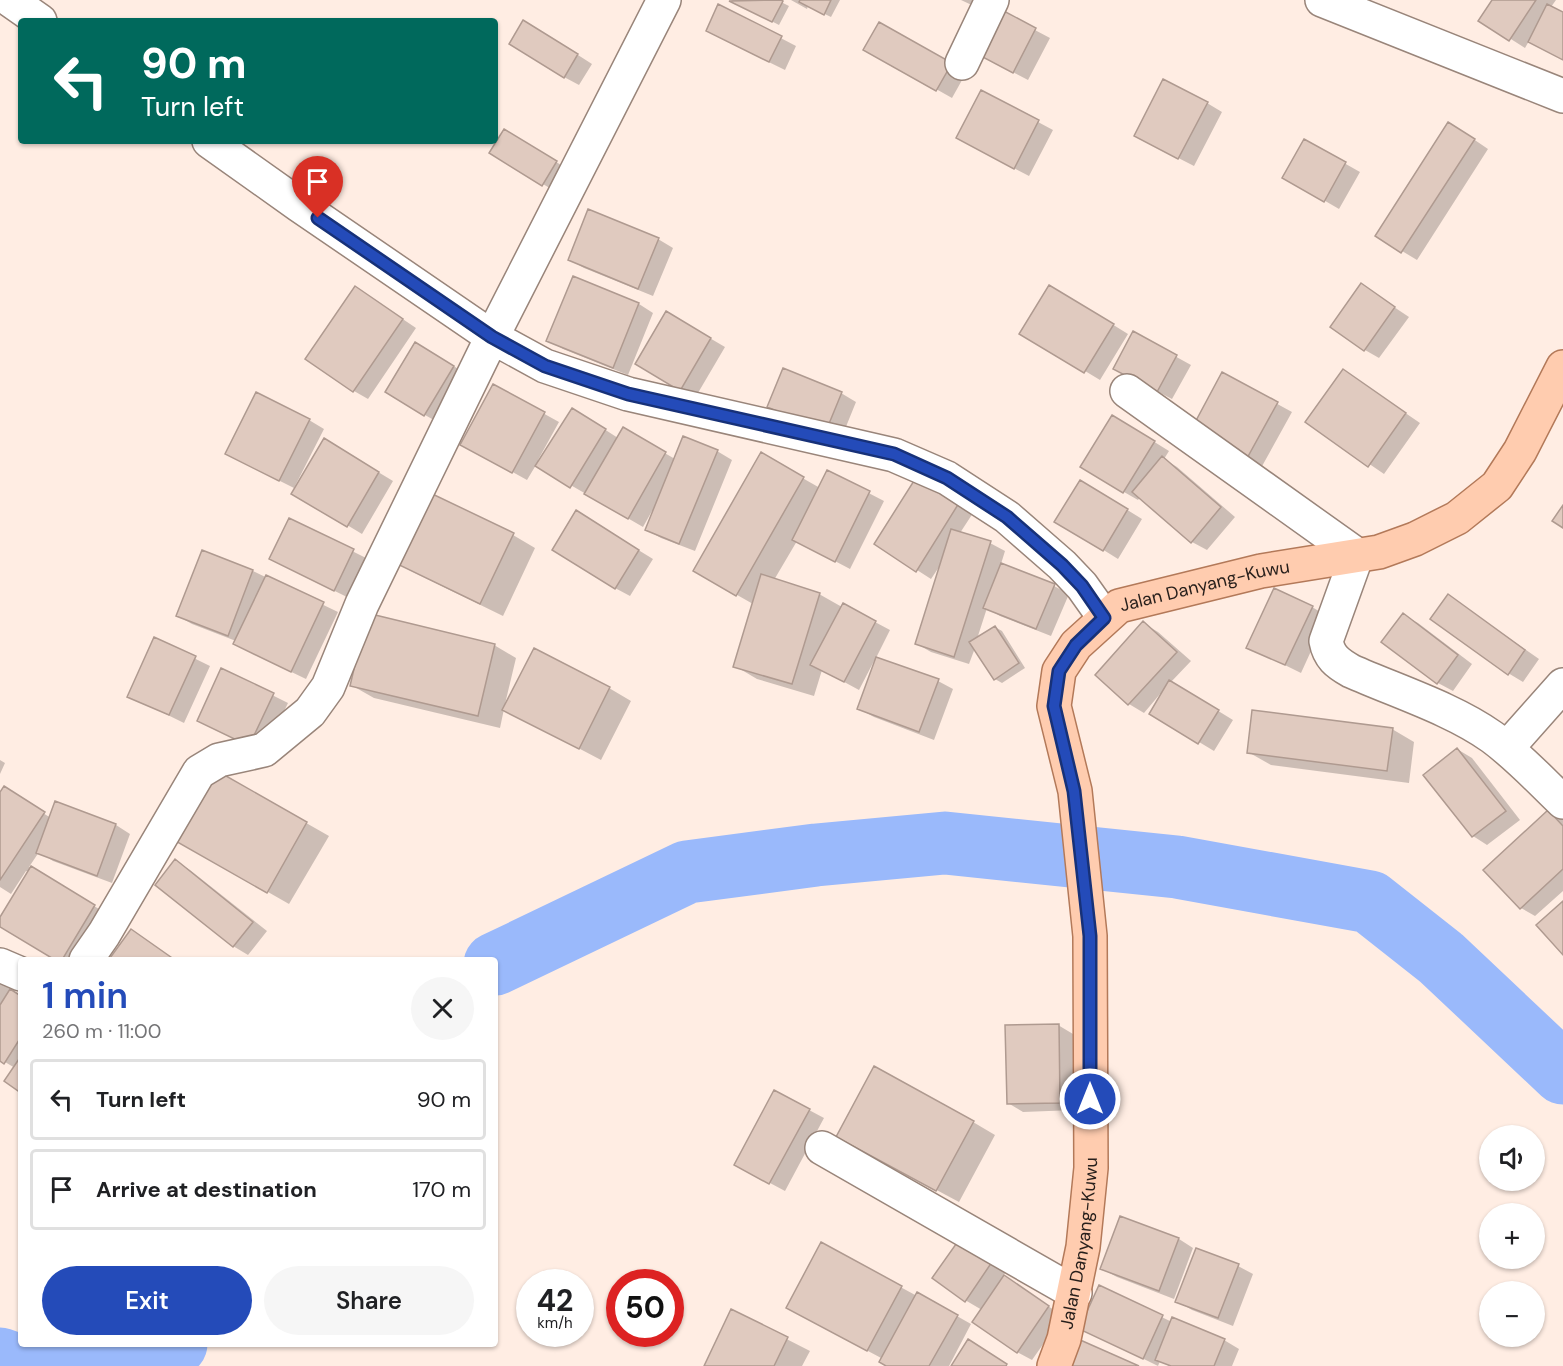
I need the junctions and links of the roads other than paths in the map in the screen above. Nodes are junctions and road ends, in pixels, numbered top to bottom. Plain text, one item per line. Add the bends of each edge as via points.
1 (10, 0) edge
2 (664, 0) edge
3 (993, 0) edge
4 (1322, 0) edge
5 (36, 18) edge
6 (962, 63) dead end
7 (1563, 96) edge
8 (213, 144) edge
9 (492, 337) junction
10 (1563, 367) edge
11 (1127, 391) dead end
12 (1357, 555) junction
13 (1104, 618) junction
14 (1563, 685) edge
15 (1507, 748) junction
16 (1563, 802) edge
17 (88, 957) edge
18 (0, 965) edge
19 (18, 973) edge
20 (822, 1148) dead end
21 (1075, 1293) junction
22 (1054, 1366) edge

1 - 5 street
2 - 9 street
3 - 6 street
4 - 7 street
8 - 9 street
9 - 13 street via 545,366 628,394 894,454 947,478 1007,517 1039,544 1082,586
9 - 17 street via 362,604 328,687 310,712 264,750 219,760 199,772
10 - 12 main road, Jalan Danyang-Kuwu via 1520,451 1497,486 1457,518 1415,539
11 - 12 street
12 - 13 main road, Jalan Danyang-Kuwu via 1261,571 1138,600 1119,606
12 - 15 street via 1326,641 1328,653 1351,671 1460,718
13 - 21 main road, Jalan Danyang-Kuwu via 1076,645 1059,671 1054,706 1074,791 1090,936 1091,1168
14 - 15 street
15 - 16 street
18 - 19 street
20 - 21 street
21 - 22 main road, Jalan Danyang-Kuwu

